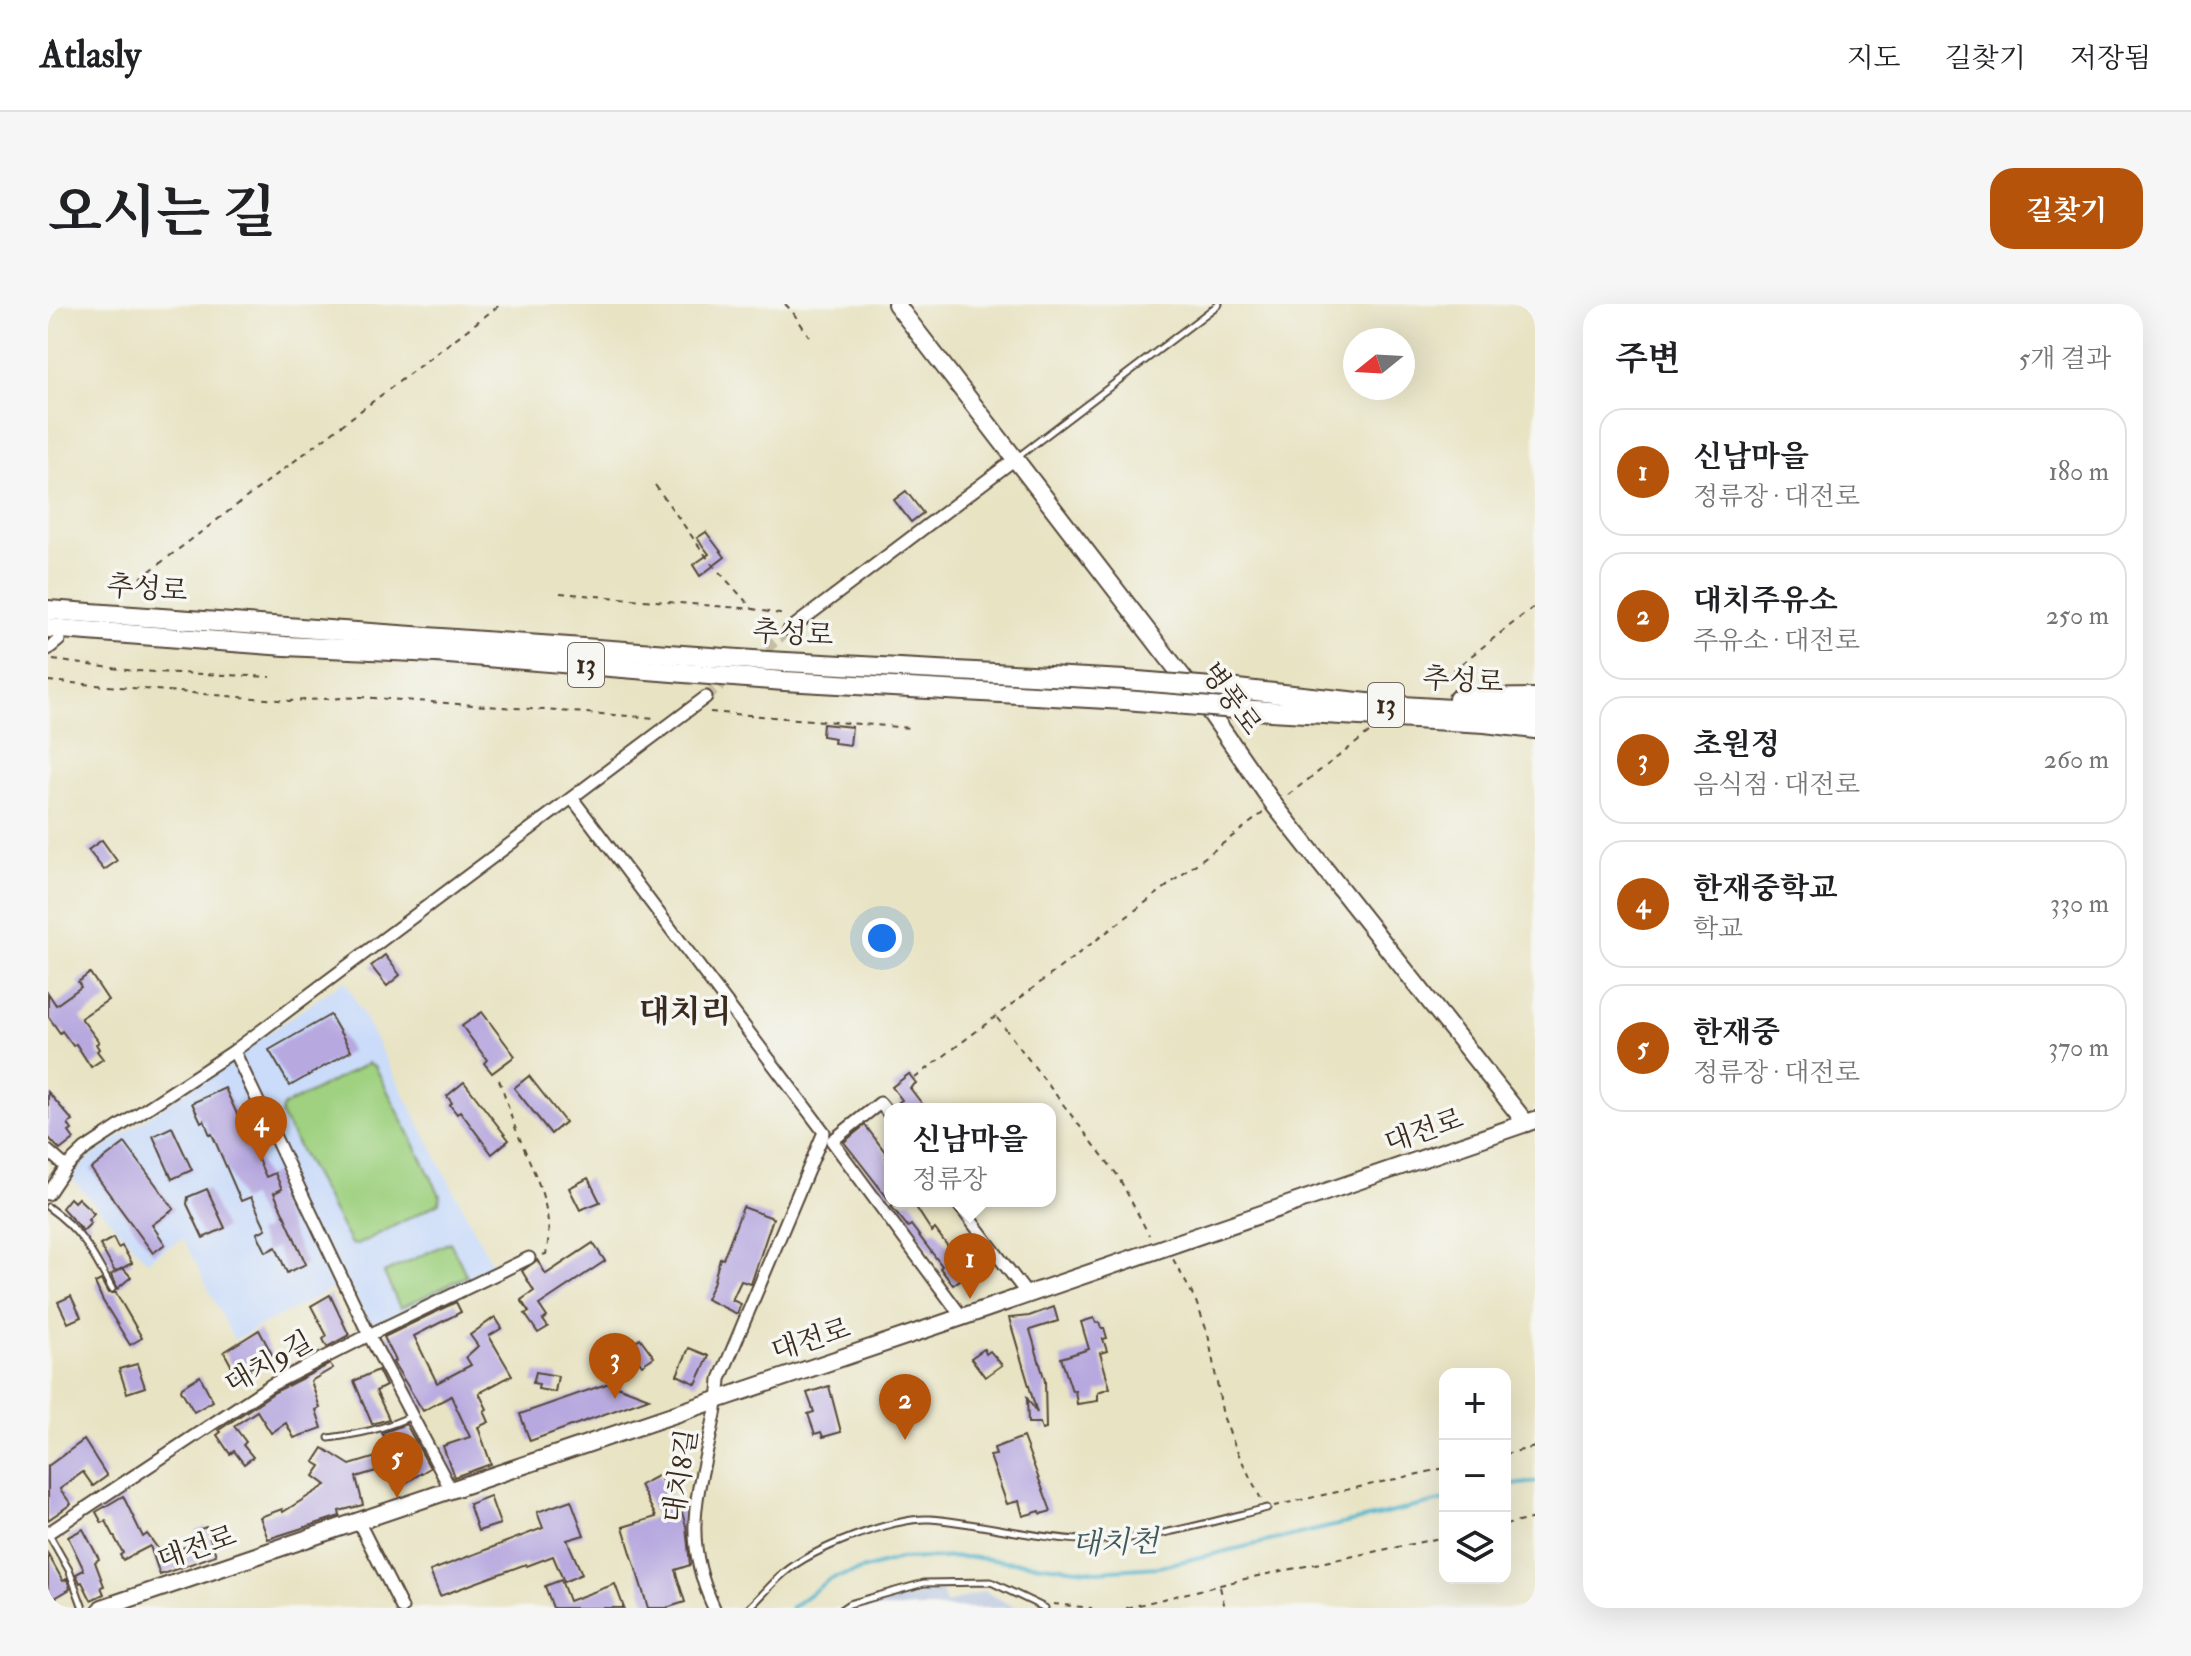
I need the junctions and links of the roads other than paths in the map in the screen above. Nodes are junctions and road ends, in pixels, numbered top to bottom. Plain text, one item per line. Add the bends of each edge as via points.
1 (896, 304) edge
2 (1219, 304) edge
3 (1015, 459) junction
4 (48, 610) edge
5 (789, 630) tunnel mouth
6 (54, 634) edge
7 (48, 649) edge
8 (706, 697) tunnel mouth
9 (1535, 698) edge
10 (1386, 705) junction
11 (1535, 714) edge
12 (1485, 723) junction
13 (1535, 729) edge
14 (1535, 736) edge
15 (572, 798) junction
16 (234, 1051) junction
17 (884, 1108) edge
18 (1531, 1121) edge
19 (828, 1136) junction
20 (48, 1151) edge
21 (66, 1167) junction
22 (48, 1194) edge
23 (48, 1207) edge
24 (961, 1207) edge
25 (529, 1258) road end
26 (112, 1289) dead end
27 (1027, 1294) junction
28 (962, 1317) junction
29 (369, 1335) junction
30 (720, 1398) junction
31 (412, 1416) junction
32 (329, 1438) dead end
33 (451, 1490) junction
34 (1267, 1508) road end
35 (358, 1521) junction
36 (48, 1533) edge
37 (1043, 1607) edge
38 (83, 1608) edge
39 (102, 1608) edge
40 (402, 1608) edge
41 (714, 1608) edge
42 (749, 1608) edge
43 (843, 1608) edge

1 - 3 street, 병풍로
2 - 3 lane
3 - 5 street
3 - 18 street, 병풍로 via 1212,715 1275,806
4 - 10 main road, 추성로 / 13, bridge via 752,660 1125,680
6 - 7 street
6 - 12 main road, 추성로 / 13, bridge via 436,653 784,681
8 - 15 street
9 - 10 main road
10 - 11 main road, 추성로 / 13
12 - 13 main road, 추성로 / 13
12 - 14 main road
15 - 16 street
15 - 19 street
16 - 21 street via 85,1149
16 - 29 street
17 - 19 street via 880,1103
18 - 27 street, 대전로
19 - 28 street
19 - 30 street, 대치8길 via 720,1379
20 - 21 street
21 - 22 street
23 - 26 lane via 84,1238
24 - 27 street
25 - 29 street, 대치9길
27 - 28 street, 대전로
28 - 30 street, 대전로
29 - 31 street
29 - 36 street, 대치9길 via 271,1385
30 - 33 street, 대전로
30 - 41 street, 대치8길 via 693,1531 697,1563
31 - 32 lane via 363,1434
31 - 33 street
33 - 35 street, 대전로
34 - 42 lane via 1130,1539 1081,1540 926,1519 888,1526 829,1545 785,1572
35 - 39 street, 대전로
35 - 40 street
36 - 38 lane
37 - 43 lane via 991,1582 924,1583

